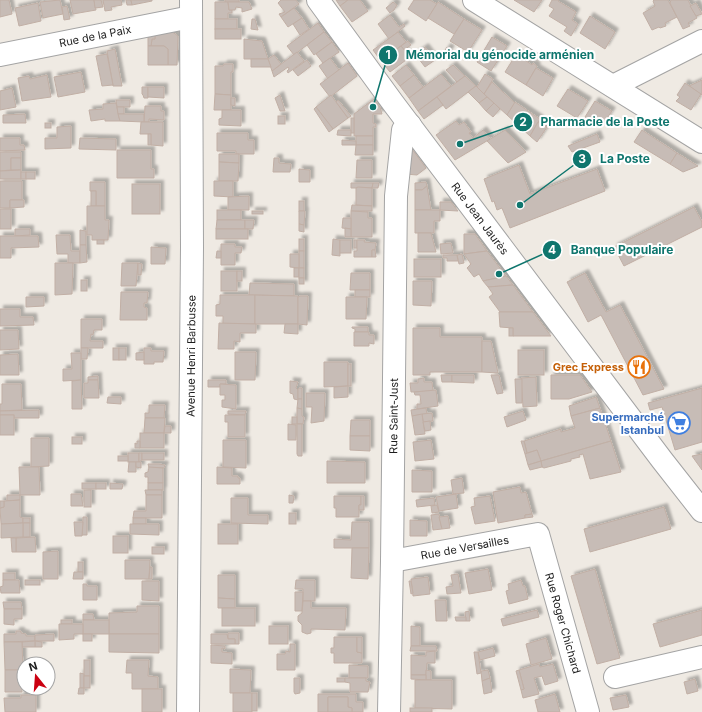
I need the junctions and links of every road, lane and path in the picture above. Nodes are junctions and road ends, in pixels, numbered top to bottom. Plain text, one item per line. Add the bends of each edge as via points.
1 (318, 0) edge
2 (474, 0) edge
3 (191, 8) edge
4 (702, 41) edge
5 (0, 55) edge
6 (613, 86) junction
7 (410, 125) junction
8 (702, 142) edge
9 (701, 508) edge
10 (538, 534) joint
11 (392, 561) junction
12 (702, 657) edge
13 (615, 677) dead end
14 (188, 712) edge
15 (389, 712) edge
16 (588, 712) edge

1 - 7 street, Rue Jean Jaurès
2 - 6 street
3 - 5 street, Rue de la Paix
3 - 14 street, Avenue Henri Barbusse via 192,255
4 - 6 street
6 - 8 street
7 - 9 street, Rue Jean Jaurès
7 - 11 street, Rue Saint-Just via 403,130 396,196
10 - 11 street, Rue de Versailles
10 - 16 street, Rue Roger Chichard
11 - 15 street, Rue Saint-Just
12 - 13 street

